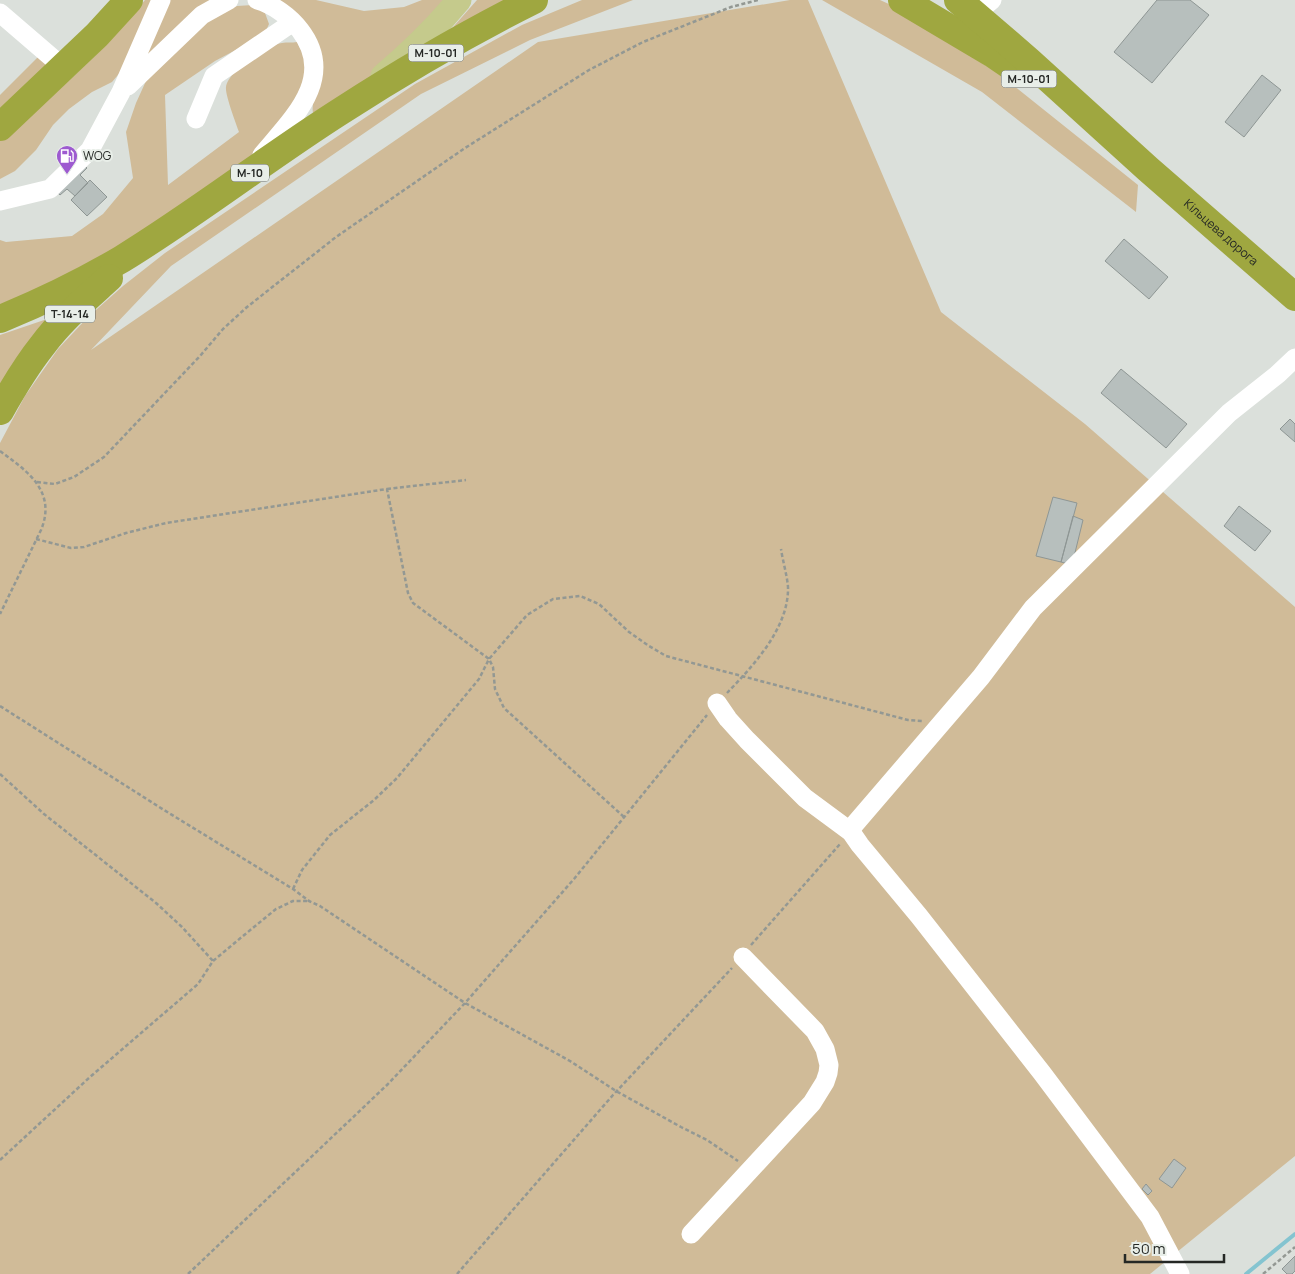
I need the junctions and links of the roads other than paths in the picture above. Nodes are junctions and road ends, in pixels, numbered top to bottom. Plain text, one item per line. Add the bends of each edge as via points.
1 (129, 0) edge
2 (161, 0) edge
3 (230, 0) edge
4 (257, 0) edge
5 (459, 0) edge
6 (534, 0) edge
7 (902, 0) edge
8 (972, 4) edge
9 (0, 13) edge
10 (293, 22) junction
11 (64, 68) junction
12 (121, 92) junction
13 (340, 111) junction
14 (196, 119) dead end
15 (0, 128) edge
16 (1148, 169) junction
17 (248, 174) junction
18 (0, 202) edge
19 (159, 234) junction
20 (1295, 297) edge
21 (0, 319) edge
22 (1295, 358) edge
23 (0, 411) edge
24 (718, 703) road end
25 (851, 832) junction
26 (743, 956) dead end
27 (691, 1234) dead end
28 (1180, 1274) edge

1 - 11 highway
2 - 12 street
3 - 12 street via 202,15
4 - 10 street via 279,10
5 - 13 main road, М-10 via 422,41
6 - 13 highway, М-10-01 via 444,48
7 - 16 highway, М-10-01 via 993,54
8 - 16 highway, М-10-01 via 1029,61
9 - 11 street
10 - 14 street via 214,76
10 - 17 street via 311,47 314,77 310,92
11 - 15 highway
12 - 18 street via 90,150 50,189
13 - 17 highway, М-10
16 - 20 highway, Кільцева дорога / М-10-01
17 - 19 highway, М-10
19 - 21 highway, М-10 via 72,286
19 - 23 highway, Т-14-14 via 76,307 42,345
22 - 25 street via 1229,413 1033,608 981,677
24 - 25 street via 747,740 805,798
25 - 28 street via 1042,1073 1138,1201
26 - 27 street via 815,1031 826,1049 829,1065 826,1082 812,1103

